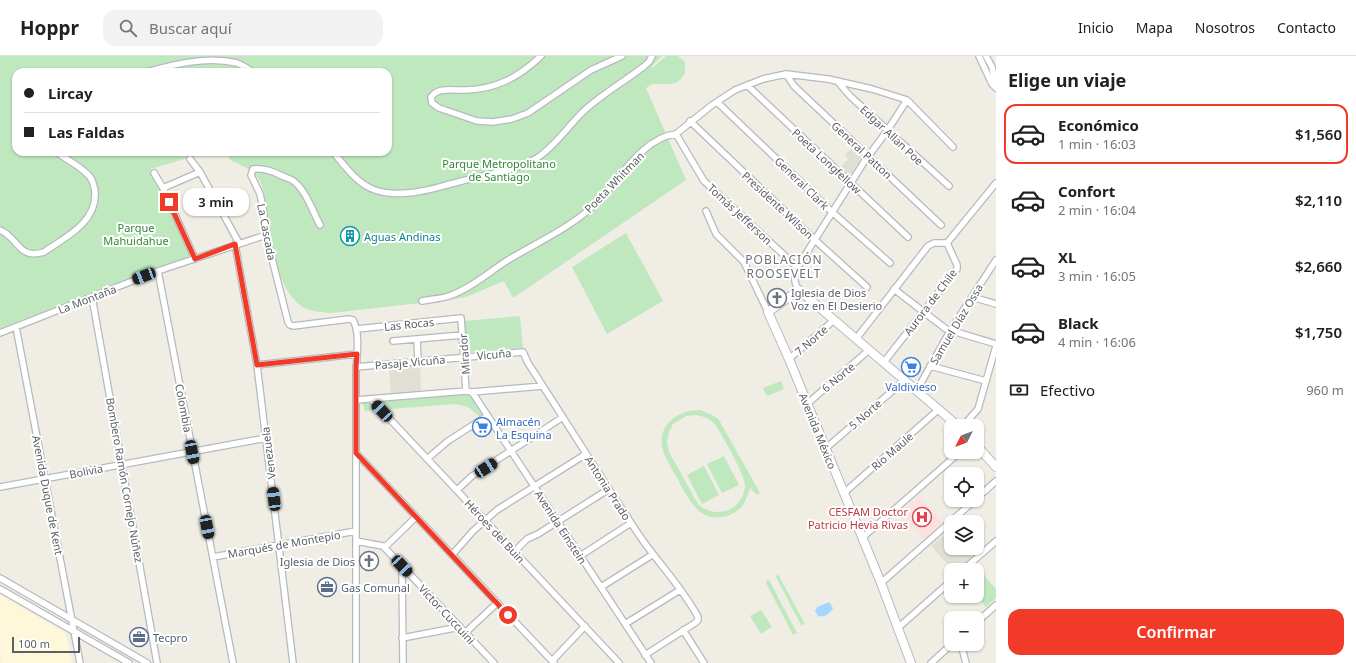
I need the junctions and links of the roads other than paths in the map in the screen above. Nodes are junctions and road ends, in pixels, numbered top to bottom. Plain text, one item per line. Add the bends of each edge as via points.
1 (541, 56) edge
2 (622, 56) edge
3 (652, 56) edge
4 (979, 56) edge
5 (986, 56) edge
6 (160, 68) edge
7 (246, 68) edge
8 (786, 74) junction
9 (838, 82) junction
10 (747, 85) junction
11 (996, 86) edge
12 (907, 100) junction
13 (717, 102) junction
14 (690, 122) junction
15 (887, 130) junction
16 (676, 134) junction
17 (954, 146) dead end
18 (63, 156) edge
19 (336, 156) edge
20 (868, 157) junction
21 (190, 159) dead end
22 (200, 172) junction
23 (154, 173) dead end
24 (851, 183) junction
25 (996, 183) edge
26 (949, 186) dead end
27 (163, 188) junction
28 (706, 210) dead end
29 (832, 212) junction
30 (941, 224) dead end
31 (320, 225) dead end
32 (0, 230) edge
33 (266, 234) junction
34 (908, 237) dead end
35 (815, 240) junction
36 (237, 244) junction
37 (947, 244) junction
38 (195, 259) junction
39 (996, 260) edge
40 (890, 263) dead end
41 (994, 267) edge
42 (798, 268) junction
43 (158, 271) junction
44 (867, 287) dead end
45 (894, 289) junction
46 (799, 290) junction
47 (92, 297) junction
48 (972, 297) junction
49 (422, 300) dead end
50 (996, 304) edge
51 (768, 312) junction
52 (924, 312) junction
53 (461, 318) joint
54 (834, 320) junction
55 (16, 327) junction
56 (357, 329) junction
57 (950, 331) junction
58 (0, 333) edge
59 (463, 335) junction
60 (416, 339) junction
61 (856, 339) junction
62 (393, 342) dead end
63 (996, 345) edge
64 (869, 350) junction
65 (523, 352) joint
66 (357, 354) junction
67 (465, 357) junction
68 (789, 359) junction
69 (418, 362) junction
70 (884, 362) junction
71 (257, 365) junction
72 (930, 366) junction
73 (356, 367) junction
74 (905, 380) junction
75 (986, 382) junction
76 (543, 386) junction
77 (917, 390) junction
78 (469, 391) junction
79 (371, 399) junction
80 (356, 400) junction
81 (807, 404) junction
82 (939, 409) junction
83 (488, 416) junction
84 (563, 417) junction
85 (950, 419) edge
86 (969, 419) edge
87 (266, 438) junction
88 (825, 449) junction
89 (192, 452) junction
90 (511, 452) junction
91 (984, 452) edge
92 (356, 453) junction
93 (586, 454) junction
94 (427, 459) junction
95 (952, 459) edge
96 (994, 461) edge
97 (122, 465) junction
98 (45, 479) junction
99 (996, 481) edge
100 (534, 486) junction
101 (0, 487) edge
102 (609, 489) junction
103 (457, 490) junction
104 (984, 492) edge
105 (844, 493) junction
106 (966, 507) edge
107 (416, 517) junction
108 (485, 520) junction
109 (558, 521) junction
110 (631, 523) junction
111 (356, 531) junction
112 (862, 538) junction
113 (356, 541) junction
114 (996, 541) edge
115 (279, 544) junction
116 (385, 547) junction
117 (514, 552) junction
118 (452, 555) junction
119 (652, 555) junction
120 (580, 556) junction
121 (213, 557) junction
122 (972, 563) edge
123 (402, 566) junction
124 (0, 578) edge
125 (881, 583) junction
126 (601, 587) junction
127 (944, 587) edge
128 (0, 589) edge
129 (680, 590) junction
130 (497, 603) junction
131 (996, 605) edge
132 (984, 616) edge
133 (71, 619) junction
134 (625, 624) junction
135 (585, 626) junction
136 (899, 627) junction
137 (460, 628) junction
138 (683, 630) junction
139 (74, 631) junction
140 (466, 633) junction
141 (402, 638) junction
142 (944, 651) edge
143 (963, 651) edge
144 (645, 655) junction
145 (553, 662) edge
146 (80, 663) edge
147 (129, 663) edge
148 (147, 663) edge
149 (158, 663) edge
150 (233, 663) edge
151 (293, 663) edge
152 (356, 663) edge
153 (402, 663) edge
154 (494, 663) edge
155 (620, 663) edge
156 (651, 663) edge
157 (704, 663) edge
158 (911, 663) edge
159 (931, 663) edge
160 (966, 663) edge

1 - 2 street via 513,78 495,86 438,91 431,97 432,103 439,108 477,121 512,119 528,113 592,70
3 - 19 street via 643,67 588,107 552,147 521,166 410,193 396,194 374,190 362,183
4 - 11 street via 992,84
5 - 11 street via 992,67
6 - 7 street via 188,60 212,58 238,63
8 - 9 street, Poeta Whitman
8 - 10 street, Poeta Whitman
8 - 20 street, General Patton via 794,86
9 - 12 street, Poeta Whitman
9 - 15 street, Edgar Allan Poe
10 - 13 street, Poeta Whitman via 730,92
10 - 24 street, Poeta Longfellow
12 - 15 street
12 - 17 street, Poeta Whitman
13 - 14 street, Poeta Whitman
13 - 29 street, General Clark
14 - 16 street, Poeta Whitman
14 - 35 street, Presidente Wilson
15 - 20 street
15 - 26 street, Edgar Allan Poe
16 - 42 street, Tomás Jefferson via 704,181
16 - 49 street, Poeta Whitman via 661,139 641,152 591,208 564,228 460,291 450,296
18 - 32 street via 90,178 95,190 93,210 87,219 44,252 37,254 29,254 22,250
20 - 24 street
20 - 30 street, General Patton
21 - 22 street, Venezuela
22 - 27 street
22 - 36 street, Venezuela
23 - 27 street
24 - 29 street
24 - 34 street, Poeta Longfellow
25 - 37 street
27 - 38 street
28 - 51 street, Avenida México via 716,234 744,262
29 - 35 street
29 - 40 street, General Clark
31 - 33 street, La Cascada via 310,204 293,181 261,168 253,169 251,174 260,194
33 - 36 street, La Montaña
33 - 56 street, La Cascada via 290,325 349,319 353,320
35 - 42 street
35 - 44 street, Presidente Wilson
36 - 38 street, La Montaña
36 - 71 street, Venezuela
37 - 45 street via 934,243 928,246
37 - 52 street, Aurora de Chile via 957,269
38 - 43 street, La Montaña
39 - 41 street, Samuel Díaz Ossa
41 - 48 street, Samuel Díaz Ossa
42 - 46 street via 795,281
43 - 47 street, La Montaña
43 - 89 street, Colombia
45 - 52 street
45 - 61 street
46 - 51 street
46 - 54 street
47 - 55 street, La Montaña
47 - 97 street, Bombero Ramón Cornejo Núñez
48 - 50 street
48 - 57 street, Samuel Díaz Ossa
51 - 68 street, Avenida México
52 - 57 street
52 - 70 street, Aurora de Chile
53 - 56 street, Las Rocas
53 - 59 street, Mirador
54 - 61 street
54 - 68 street, 7 Norte
55 - 58 street, La Montaña
55 - 98 street, Avenida Duque de Kent
56 - 66 street
57 - 63 street
57 - 72 street, Samuel Díaz Ossa
59 - 60 street
59 - 67 street, Mirador
60 - 62 street
60 - 69 street
61 - 64 street
63 - 75 street
64 - 70 street
64 - 81 street, 6 Norte
65 - 67 street, Vicuña
65 - 76 street, Antonia Prado
66 - 71 street
66 - 73 street
67 - 69 street, Pasaje Vicuña
67 - 78 street, Mirador
68 - 81 street, Avenida México
69 - 73 street, Pasaje Vicuña
70 - 74 street
71 - 87 street, Venezuela
72 - 75 street
72 - 77 street, Samuel Díaz Ossa
73 - 80 street
74 - 77 street
74 - 88 street, 5 Norte
75 - 86 street via 978,409
76 - 78 street
76 - 84 street, Antonia Prado
77 - 82 street
78 - 79 street
78 - 83 street, Avenida Einstein
79 - 80 street
79 - 94 street, Héroes del Buin
80 - 92 street
81 - 88 street, Avenida México
82 - 85 street
82 - 105 street, Río Maule
83 - 90 street, Avenida Einstein
83 - 94 street via 443,445
84 - 90 street
84 - 93 street, Antonia Prado
87 - 89 street, Bolivia
87 - 115 street, Venezuela
88 - 105 street, Avenida México
89 - 97 street, Bolivia
89 - 121 street, Colombia
90 - 100 street, Avenida Einstein
90 - 103 street via 472,476
91 - 96 street
92 - 107 street
92 - 111 street
93 - 100 street
93 - 102 street, Antonia Prado
94 - 103 street, Héroes del Buin
95 - 112 street
97 - 98 street, Bolivia
97 - 149 street, Bombero Ramón Cornejo Núñez
98 - 101 street, Bolivia
98 - 133 street, Avenida Duque de Kent
99 - 104 street
100 - 108 street
100 - 109 street, Avenida Einstein
102 - 109 street
102 - 110 street, Antonia Prado
103 - 108 street, Héroes del Buin
105 - 112 street, Avenida México
106 - 125 street
107 - 116 street
107 - 118 street
108 - 117 street, Héroes del Buin
108 - 118 street
109 - 117 street via 529,538
109 - 120 street, Avenida Einstein
110 - 119 street, Antonia Prado
110 - 120 street
111 - 113 street
111 - 115 street, Marqués de Montepío
112 - 125 street, Avenida México
113 - 116 street, Marqués de Montepío
113 - 152 street
114 - 122 street
115 - 121 street, Marqués de Montepío
115 - 151 street, Venezuela
116 - 123 street, Víctor Cuccuini
117 - 135 street, Héroes del Buin
118 - 130 street
119 - 126 street
119 - 129 street, Antonia Prado
120 - 126 street, Avenida Einstein
121 - 150 street, Colombia
123 - 137 street, Víctor Cuccuini
123 - 141 street
124 - 133 street
125 - 136 street, Avenida México
126 - 134 street, Avenida Einstein
127 - 136 street
128 - 139 street
129 - 134 street
129 - 138 street, Antonia Prado via 698,620
130 - 140 street
130 - 145 street
131 - 132 street
133 - 139 street, Avenida Duque de Kent
133 - 148 street
134 - 144 street, Avenida Einstein
135 - 145 street
135 - 155 street, Héroes del Buin
136 - 158 street, Avenida México
137 - 140 street, Víctor Cuccuini
137 - 141 street
138 - 144 street
138 - 157 street
139 - 146 street, Avenida Duque de Kent
139 - 147 street
140 - 154 street, Víctor Cuccuini
141 - 153 street
142 - 159 street
143 - 160 street
144 - 156 street, Avenida Einstein

